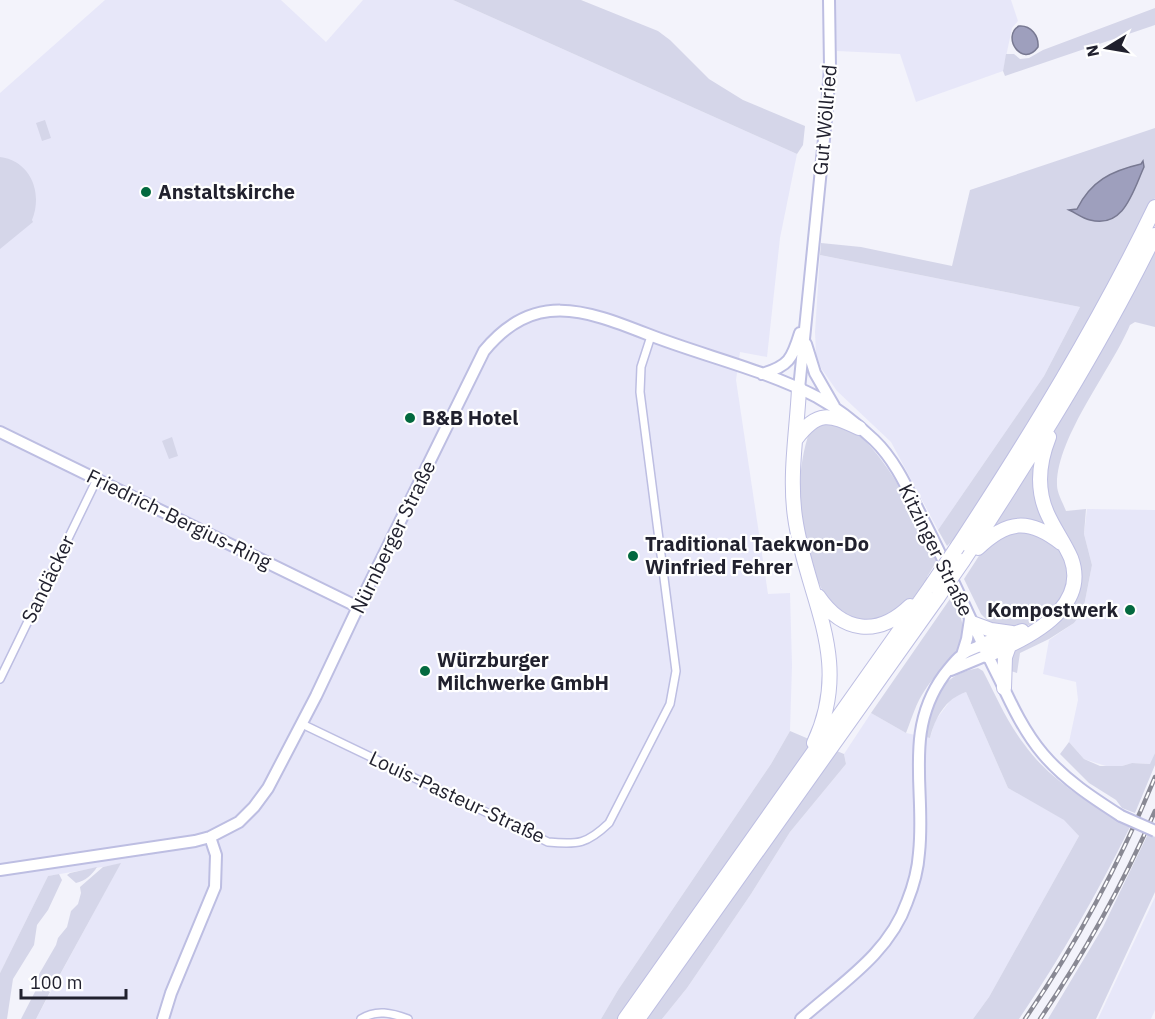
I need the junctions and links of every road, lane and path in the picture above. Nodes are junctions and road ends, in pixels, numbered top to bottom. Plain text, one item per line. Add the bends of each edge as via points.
1 (829, 0) edge
2 (1155, 207) edge
3 (1155, 235) edge
4 (807, 309) junction
5 (651, 336) junction
6 (805, 336) junction
7 (762, 374) junction
8 (800, 389) junction
9 (1061, 408) junction
10 (836, 409) junction
11 (859, 428) junction
12 (0, 432) edge
13 (796, 439) junction
14 (97, 479) junction
15 (1065, 547) junction
16 (963, 561) junction
17 (814, 591) junction
18 (935, 591) junction
19 (357, 607) junction
20 (971, 621) junction
21 (1012, 639) junction
22 (985, 650) junction
23 (962, 655) junction
24 (946, 672) junction
25 (0, 679) edge
26 (1004, 688) junction
27 (302, 724) junction
28 (800, 772) junction
29 (1155, 831) edge
30 (210, 837) junction
31 (0, 870) edge
32 (163, 1019) edge
33 (361, 1019) edge
34 (408, 1019) edge
35 (625, 1019) edge
36 (638, 1019) edge
37 (801, 1019) edge

1 - 4 street, Gut Wöllried via 830,67
2 - 18 highway, bridge via 1072,365 958,546
3 - 9 highway
4 - 6 street
4 - 7 street via 791,358 784,366
5 - 7 street, Nürnberger Straße
5 - 19 street, Nürnberger Straße via 572,311 530,315 500,333 473,370
5 - 27 street, Louis-Pasteur-Straße via 641,367 640,392 676,671 670,704 609,823 594,837 571,844 548,842
6 - 8 street
6 - 10 street via 815,373
7 - 8 street, Nürnberger Straße
8 - 10 street, Kitzinger Straße
8 - 13 highway
9 - 15 highway via 1045,447 1039,481 1047,514
9 - 16 highway
10 - 11 street, Kitzinger Straße
11 - 13 highway via 825,416 815,419
11 - 20 street, Kitzinger Straße via 886,453 905,485
12 - 14 street, Friedrich-Bergius-Ring
13 - 17 highway via 792,490 795,517
14 - 19 street, Friedrich-Bergius-Ring
14 - 25 street, Sandäcker
15 - 16 highway via 1048,533 1019,525 997,531
15 - 21 highway via 1074,576 1066,605 1054,618
16 - 18 highway, bridge
17 - 18 highway via 833,615 865,628 895,619
17 - 28 highway via 829,654 830,682 817,735
18 - 28 highway
18 - 36 highway
19 - 27 street, Nürnberger Straße
20 - 21 highway
20 - 22 street, Kitzinger Straße
20 - 23 street
21 - 22 highway
21 - 26 highway via 1005,657
22 - 23 street
22 - 24 street
22 - 26 street, Kitzinger Straße
23 - 24 street
24 - 37 street via 921,721 920,854 907,903 882,946 860,970
26 - 29 street, Kitzinger Straße, bridge via 1043,754 1081,790 1121,816
27 - 30 street, Nürnberger Straße via 254,807 239,822
28 - 35 highway
30 - 31 street
30 - 32 street via 216,855 215,887
33 - 34 street via 379,1013

